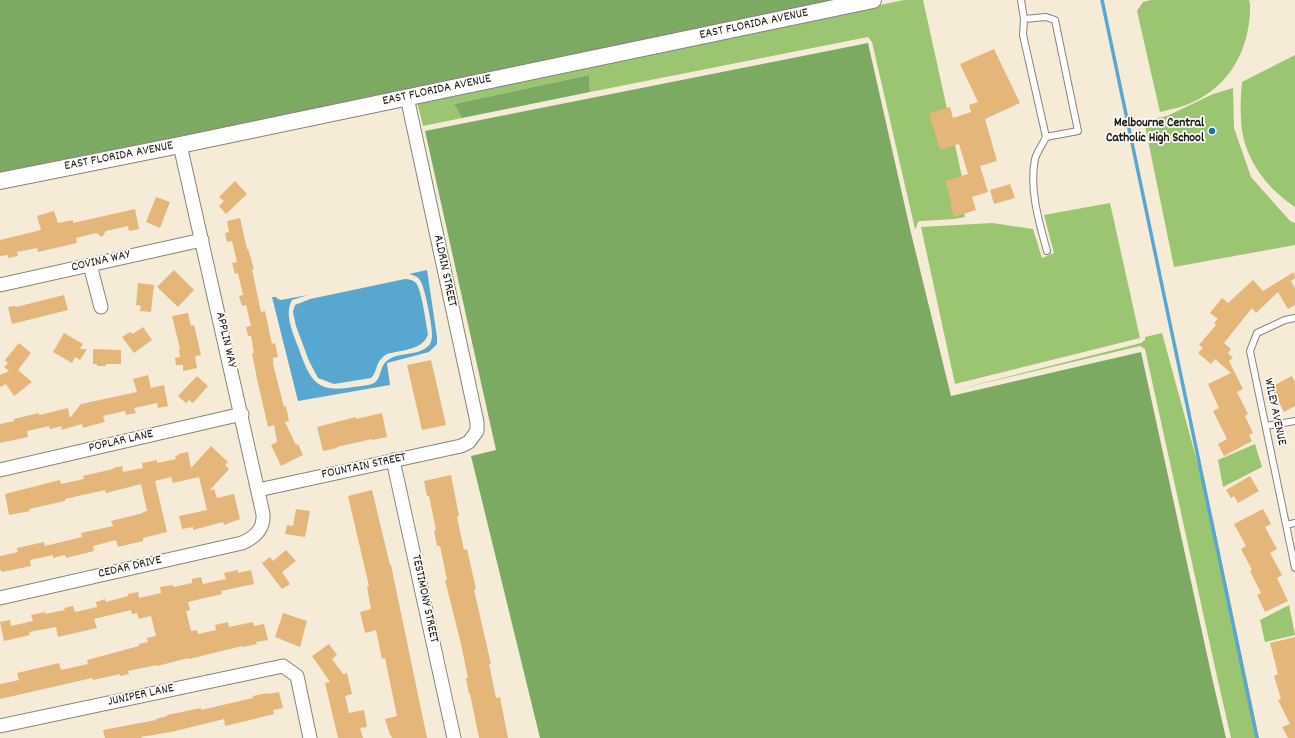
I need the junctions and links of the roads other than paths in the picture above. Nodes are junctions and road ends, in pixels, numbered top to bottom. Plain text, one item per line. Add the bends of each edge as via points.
1 (873, 0) edge
2 (1022, 0) edge
3 (1024, 19) junction
4 (407, 97) junction
5 (1046, 138) junction
6 (180, 145) junction
7 (0, 181) edge
8 (202, 240) junction
9 (1047, 251) dead end
10 (90, 265) junction
11 (0, 285) edge
12 (101, 308) dead end
13 (1295, 318) edge
14 (242, 414) junction
15 (1295, 421) edge
16 (1266, 426) junction
17 (469, 442) joint
18 (393, 460) junction
19 (0, 470) edge
20 (258, 490) junction
21 (1295, 524) edge
22 (1286, 525) junction
23 (257, 534) joint
24 (1295, 568) edge
25 (0, 598) edge
26 (0, 726) edge
27 (310, 738) edge
28 (454, 738) edge

1 - 4 street, EAST FLORIDA AVENUE
2 - 3 lane
3 - 5 lane via 1023,35
3 - 5 lane via 1046,17 1055,20 1078,131
4 - 6 street, EAST FLORIDA AVENUE
4 - 17 street, ALDRIN STREET via 476,422 477,431
5 - 9 lane via 1035,158 1033,187
6 - 7 street, EAST FLORIDA AVENUE
6 - 8 street, APPLIN WAY
8 - 10 street, COVINA WAY
8 - 14 street, APPLIN WAY
10 - 11 street, COVINA WAY
10 - 12 street
13 - 16 lane, WILEY AVENUE via 1257,333 1250,351
14 - 19 street, POPLAR LANE
14 - 20 street, APPLIN WAY
15 - 16 lane
16 - 22 lane, WILEY AVENUE
17 - 18 street, FOUNTAIN STREET via 461,446
18 - 20 street, FOUNTAIN STREET
18 - 28 street, TESTIMONY STREET
20 - 23 street, APPLIN WAY via 263,520
21 - 22 lane
22 - 24 lane, WILEY AVENUE
23 - 25 street, CEDAR DRIVE via 241,543
26 - 27 street, JUNIPER LANE via 283,666 297,676

